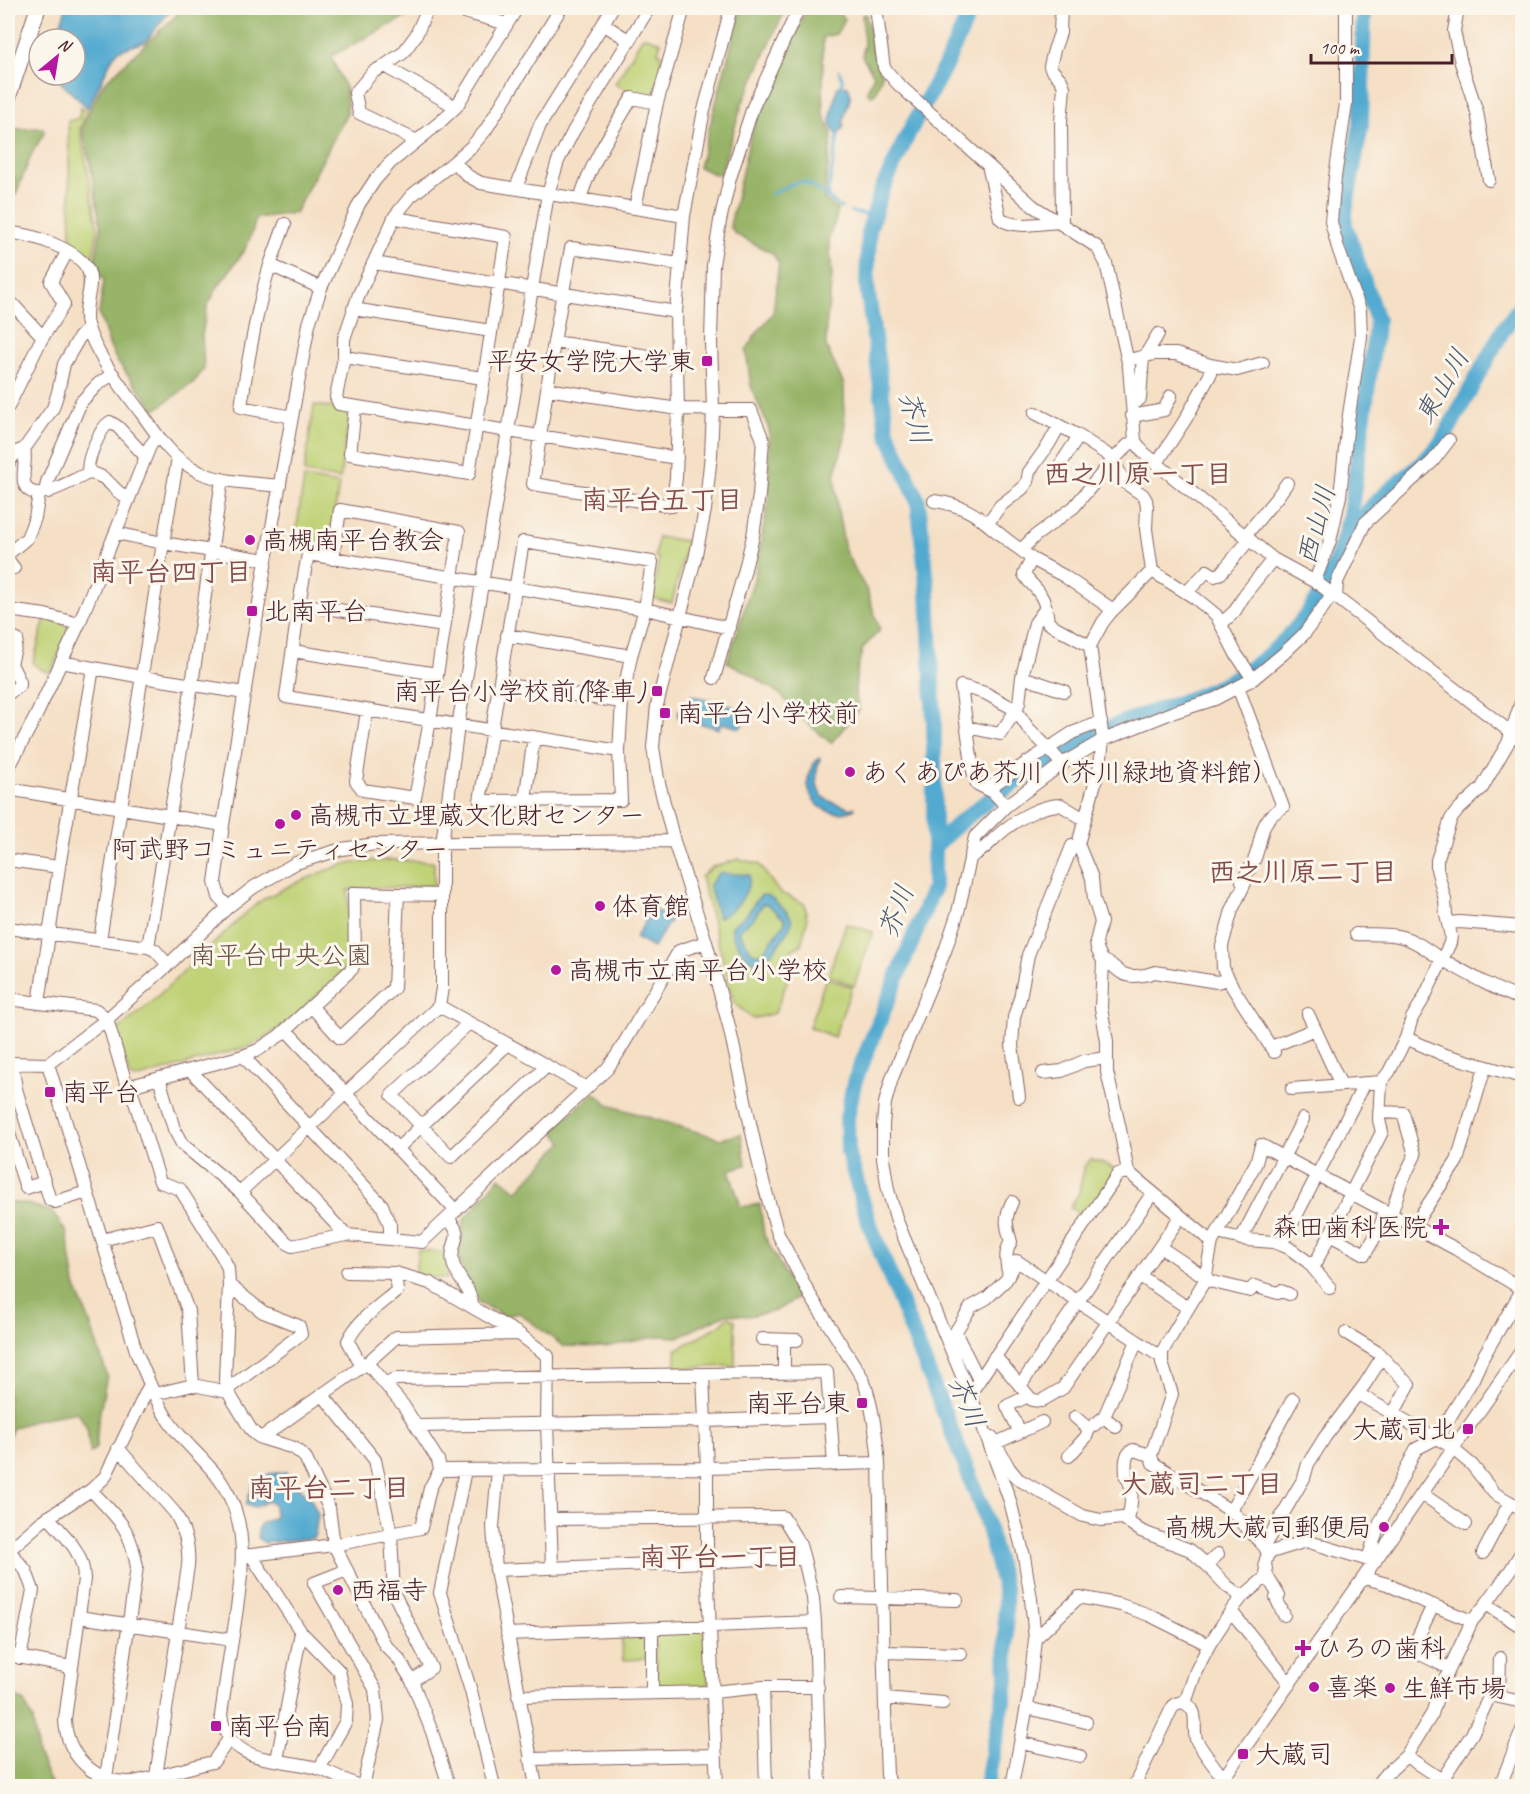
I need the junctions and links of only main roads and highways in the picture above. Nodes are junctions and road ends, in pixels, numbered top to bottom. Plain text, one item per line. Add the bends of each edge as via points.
1 (38, 8) edge
2 (9, 91) edge

1 - 2 main road

